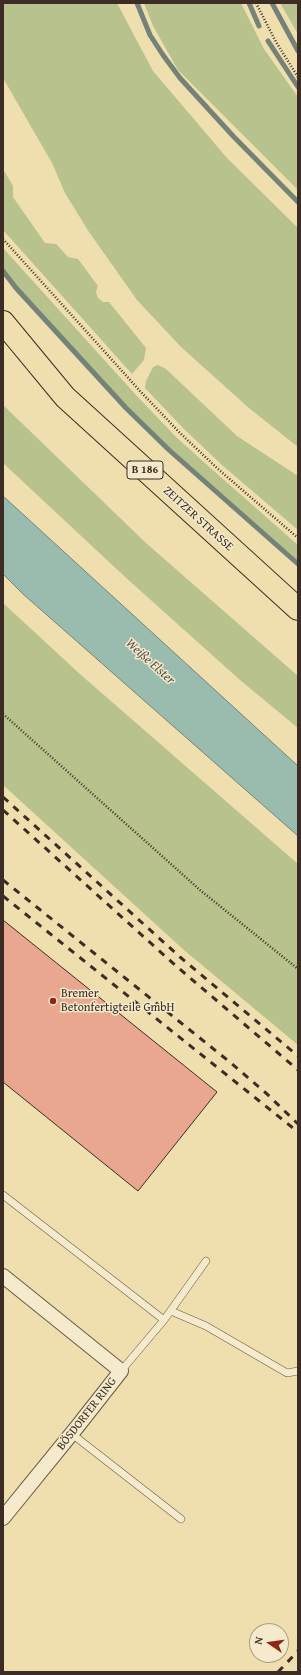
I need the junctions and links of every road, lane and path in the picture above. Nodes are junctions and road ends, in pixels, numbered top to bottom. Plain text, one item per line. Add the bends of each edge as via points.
1 (256, 3) edge
2 (298, 77) edge
3 (3, 239) edge
4 (3, 322) edge
5 (298, 538) edge
6 (298, 609) edge
7 (3, 714) edge
8 (298, 969) edge
9 (3, 1195) edge
10 (206, 1261) dead end
11 (3, 1276) edge
12 (171, 1310) junction
13 (164, 1320) junction
14 (298, 1370) edge
15 (120, 1371) junction
16 (72, 1434) junction
17 (3, 1518) edge
18 (181, 1519) dead end

1 - 2 path
3 - 5 path via 180,433
4 - 6 main road, ZEITZER STRASSE / B 186 via 65,397
7 - 8 path via 200,890
9 - 13 lane
10 - 12 lane
11 - 15 street, BÖSDORFER RING
12 - 13 lane
12 - 14 lane via 206,1326 287,1373
13 - 15 lane
15 - 16 street, BÖSDORFER RING
16 - 17 street, BÖSDORFER RING
16 - 18 lane

